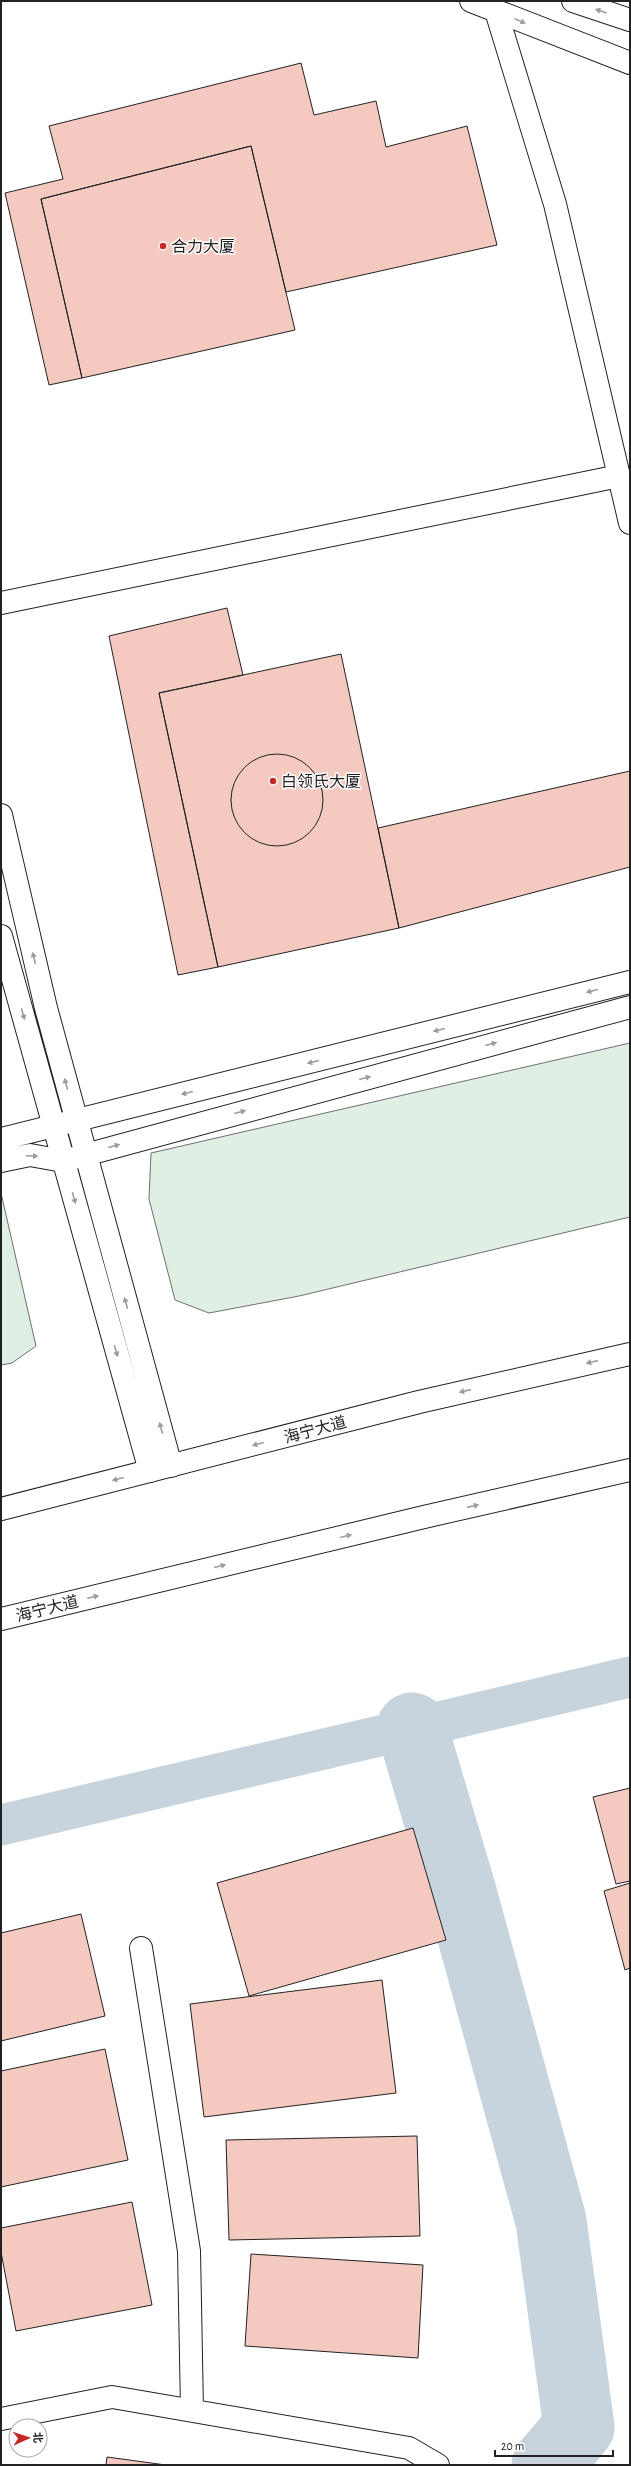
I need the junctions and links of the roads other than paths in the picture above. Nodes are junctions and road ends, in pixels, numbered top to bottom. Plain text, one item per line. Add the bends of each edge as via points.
1 (471, 1) edge
2 (573, 1) edge
3 (496, 11) junction
4 (630, 20) edge
5 (630, 63) edge
6 (619, 476) junction
7 (630, 523) edge
8 (1, 603) edge
9 (1, 816) edge
10 (1, 936) edge
11 (630, 982) edge
12 (630, 1007) edge
13 (76, 1121) junction
14 (54, 1127) junction
15 (1, 1139) edge
16 (86, 1154) junction
17 (1, 1161) edge
18 (64, 1161) junction
19 (630, 1354) edge
20 (171, 1466) junction
21 (630, 1470) edge
22 (150, 1471) junction
23 (1, 1509) edge
24 (1, 1619) edge
25 (141, 1948) dead end
26 (192, 2410) junction
27 (1, 2419) edge
28 (438, 2465) edge

1 - 3 main road
4 -> 2 main road
3 -> 5 main road
3 - 6 main road via 555,204
6 - 7 main road
6 - 8 main road
13 -> 9 main road via 46,1008
10 -> 14 main road
11 -> 13 main road
16 -> 12 main road
13 - 14 main road
13 - 16 main road
14 - 15 main road
14 - 18 main road
16 - 18 main road
20 -> 16 main road
17 -> 18 main road via 30,1154
18 -> 22 main road
19 -> 20 main road, 海宁大道 via 419,1402
20 - 22 main road, 海宁大道
24 -> 21 main road, 海宁大道
22 -> 23 main road, 海宁大道
25 - 26 main road via 189,2251
26 - 27 main road via 112,2397
26 - 28 main road via 409,2448

